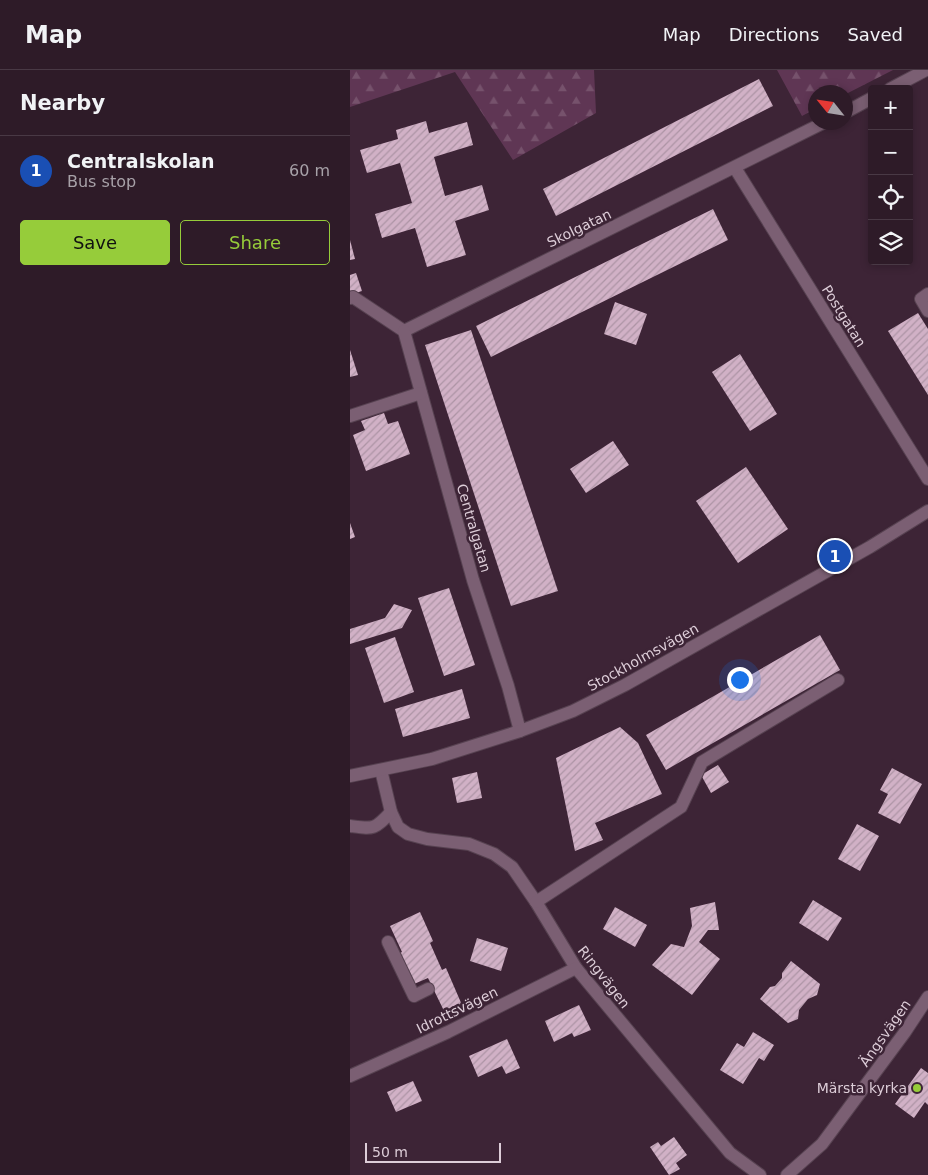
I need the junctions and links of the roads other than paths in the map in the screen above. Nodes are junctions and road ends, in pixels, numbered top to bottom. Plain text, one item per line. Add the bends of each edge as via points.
1 (926, 70) edge
2 (898, 85) edge
3 (868, 100) edge
4 (853, 108) edge
5 (809, 130) edge
6 (735, 168) junction
7 (928, 294) edge
8 (350, 298) edge
9 (928, 311) edge
10 (404, 331) junction
11 (421, 393) junction
12 (350, 416) edge
13 (928, 479) edge
14 (928, 511) edge
15 (838, 680) dead end
16 (520, 731) junction
17 (381, 770) junction
18 (350, 776) edge
19 (391, 812) junction
20 (350, 826) edge
21 (536, 902) junction
22 (388, 942) dead end
23 (576, 968) junction
24 (428, 989) dead end
25 (928, 997) edge
26 (350, 1076) edge
27 (760, 1175) edge
28 (787, 1175) edge

1 - 2 street
3 - 4 street
5 - 6 street, Skolgatan
6 - 10 street, Skolgatan
6 - 13 street, Postgatan
7 - 9 street via 921,298
8 - 10 street
10 - 11 street, Centralgatan
11 - 12 street
11 - 16 street, Centralgatan via 473,580
14 - 16 street, Stockholmsvägen via 625,685 573,711
15 - 21 street via 702,762 681,807
16 - 17 street, Stockholmsvägen via 432,759
17 - 18 street, Stockholmsvägen
17 - 19 street, Ringvägen
19 - 20 street via 376,826
19 - 21 street, Ringvägen via 398,827 408,834 469,844 494,854 512,867
21 - 23 street, Ringvägen
22 - 24 street via 414,996
23 - 26 street, Idrottsvägen via 448,1032
23 - 27 street, Ringvägen via 730,1152
25 - 28 street, Ängsvägen via 822,1144

